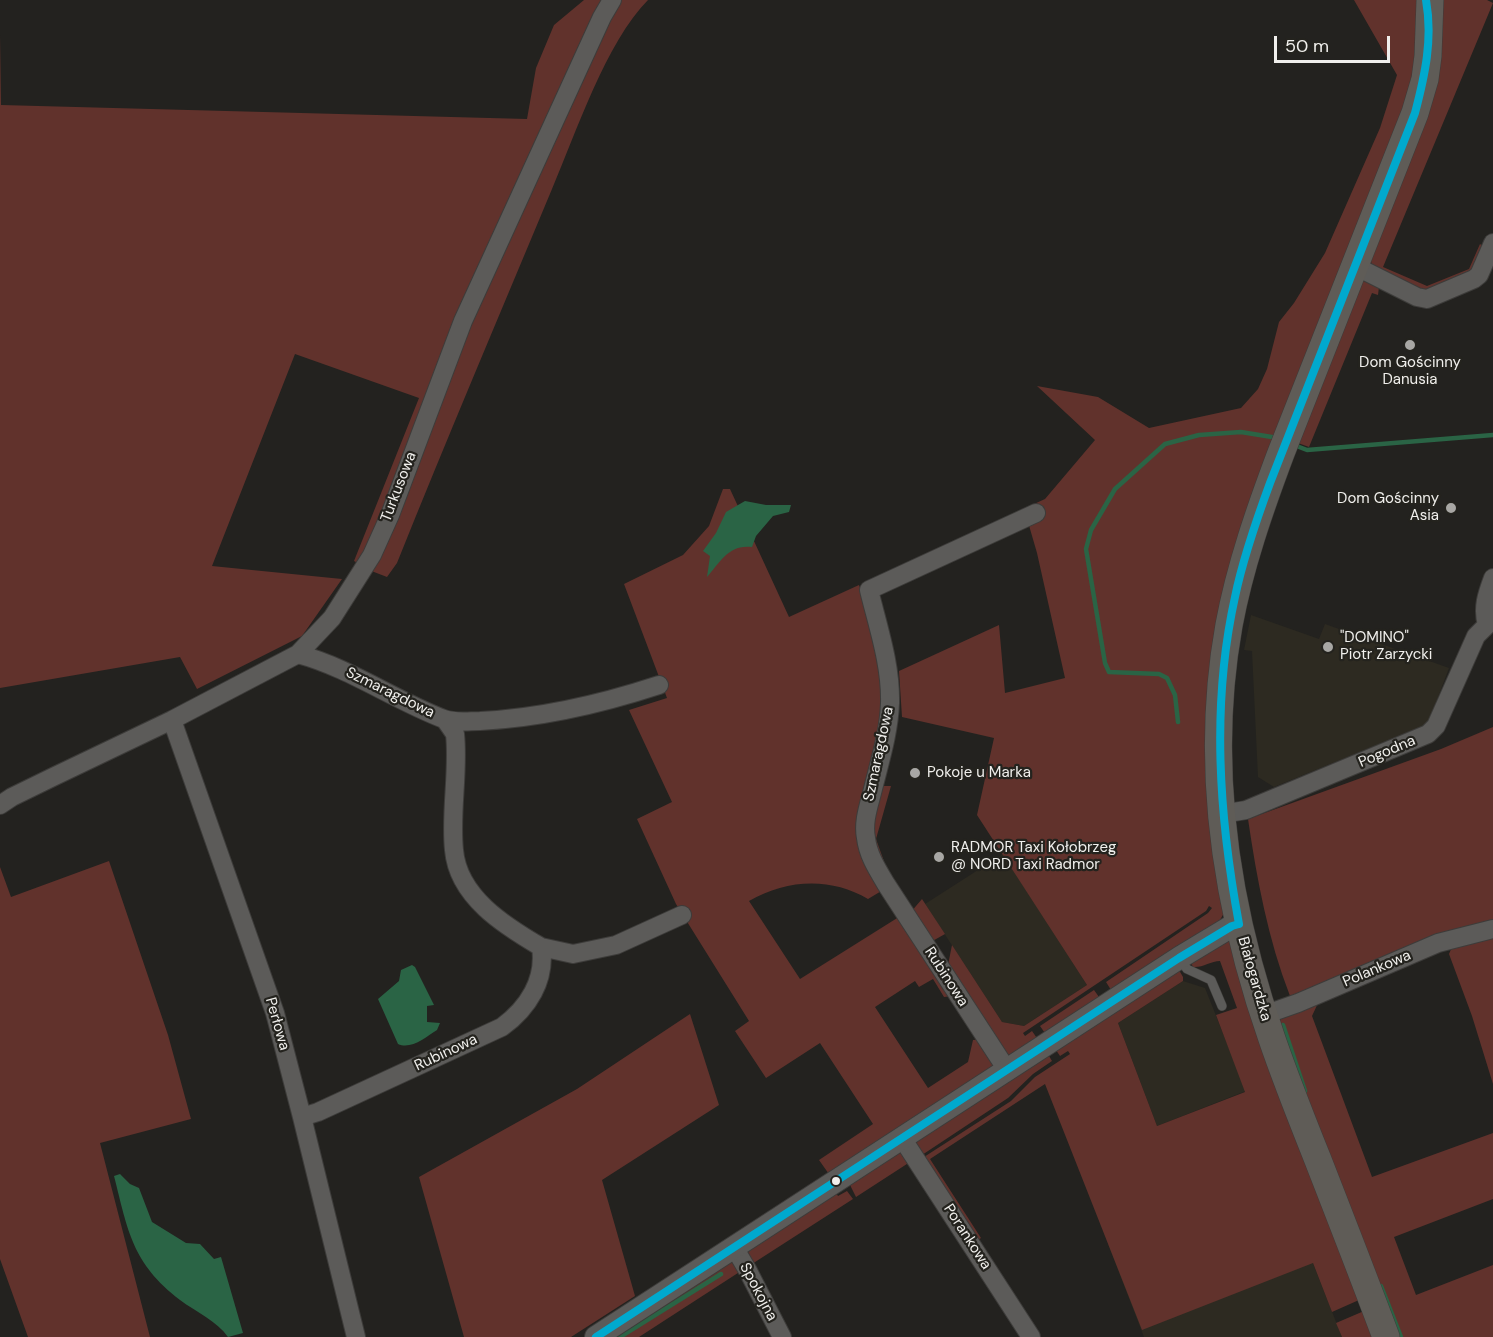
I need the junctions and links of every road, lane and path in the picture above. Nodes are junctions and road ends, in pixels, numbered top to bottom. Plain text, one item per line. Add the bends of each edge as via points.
1 (612, 0) edge
2 (1428, 5) edge
3 (1493, 243) edge
4 (1355, 266) junction
5 (1036, 513) dead end
6 (1493, 578) edge
7 (1490, 623) edge
8 (298, 654) junction
9 (659, 686) dead end
10 (172, 720) junction
11 (446, 721) junction
12 (0, 805) edge
13 (1222, 814) junction
14 (886, 884) joint
15 (682, 915) dead end
16 (1239, 924) junction
17 (1493, 929) edge
18 (541, 947) junction
19 (1179, 958) junction
20 (1222, 1006) dead end
21 (1264, 1015) junction
22 (1007, 1070) junction
23 (303, 1117) junction
24 (902, 1138) junction
25 (734, 1247) junction
26 (356, 1337) edge
27 (596, 1337) edge
28 (782, 1337) edge
29 (1030, 1337) edge
30 (1386, 1337) edge

1 - 8 street, Turkusowa via 463,321 372,555 332,618
2 - 4 main road, Białogardzka via 1427,63 1415,112
3 - 4 street via 1479,275 1427,299
4 - 13 main road, Białogardzka via 1247,551 1229,627 1220,720
5 - 14 street, Szmaragdowa via 869,590 887,663 890,704 865,835 870,855
6 - 7 street via 1484,615
7 - 13 street, Pogodna via 1476,636 1436,726 1428,734 1246,810
8 - 10 street, Turkusowa
8 - 11 street, Szmaragdowa via 325,662
9 - 11 street, Szmaragdowa via 544,715
10 - 12 street, Turkusowa
10 - 23 street, Perłowa via 275,1013
11 - 18 street via 455,734 454,852 461,876 477,901 496,918
13 - 16 main road, Białogardzka
14 - 22 street, Rubinowa
15 - 18 street via 616,945 573,954
16 - 19 street
16 - 21 main road, Białogardzka
17 - 21 street, Polankowa via 1438,943
18 - 23 street, Rubinowa via 538,984 510,1022
19 - 20 lane via 1187,969 1211,980
19 - 22 street
21 - 30 main road, Białogardzka
22 - 24 street
23 - 26 street, Perłowa
24 - 25 street
24 - 29 street, Porankowa
25 - 27 street
25 - 28 street, Spokojna

